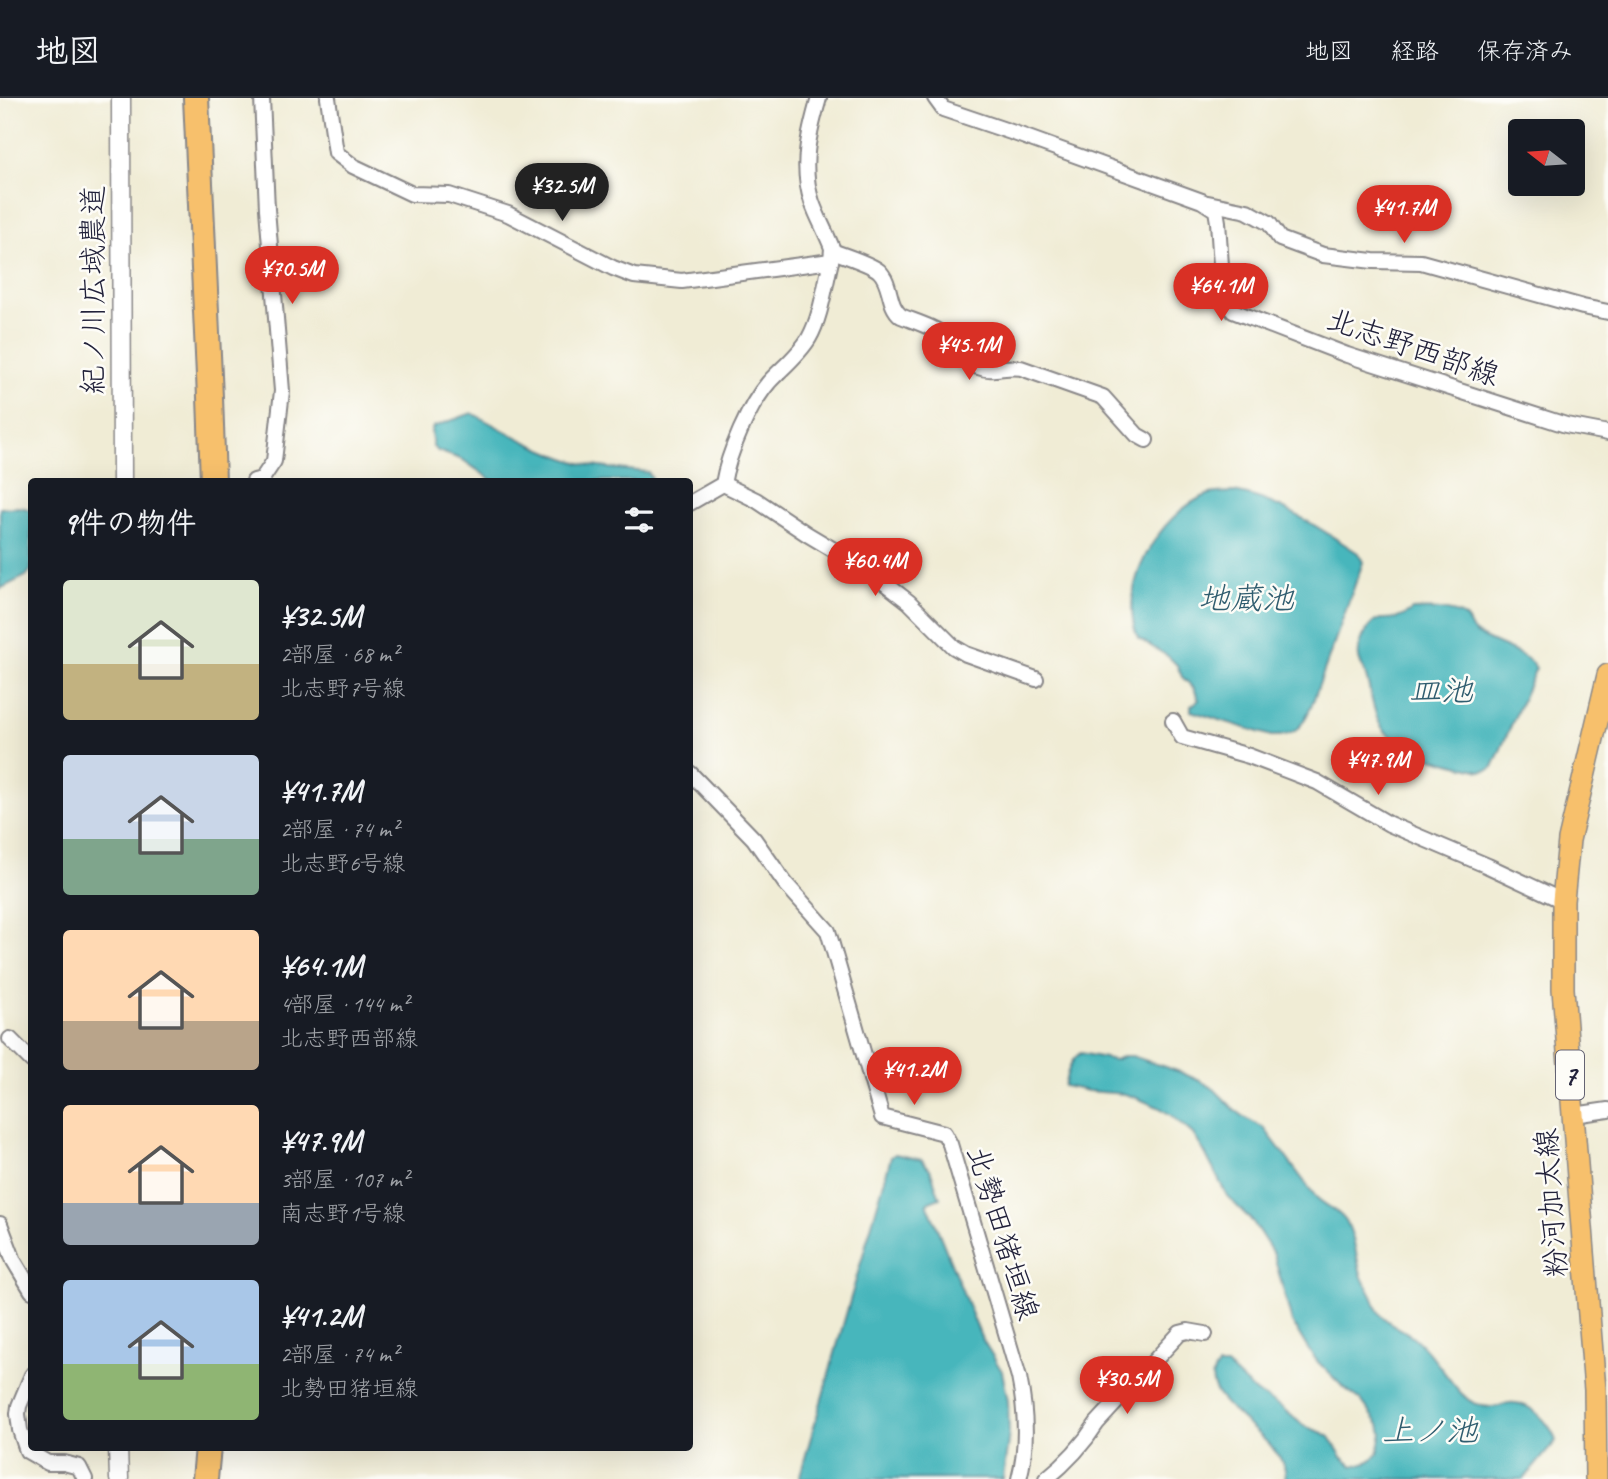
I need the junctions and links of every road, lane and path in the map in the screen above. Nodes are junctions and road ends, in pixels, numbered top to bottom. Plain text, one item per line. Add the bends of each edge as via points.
1 (121, 98) edge
2 (197, 98) edge
3 (262, 98) edge
4 (328, 98) edge
5 (819, 98) edge
6 (935, 98) edge
7 (1202, 201) junction
8 (832, 256) junction
9 (1608, 312) edge
10 (1608, 433) edge
11 (1146, 440) dead end
12 (122, 478) edge
13 (212, 478) edge
14 (263, 478) edge
15 (723, 484) junction
16 (693, 501) edge
17 (1608, 675) edge
18 (1036, 680) dead end
19 (1173, 721) dead end
20 (693, 776) edge
21 (1563, 901) junction
22 (10, 1039) dead end
23 (28, 1057) edge
24 (1608, 1110) edge
25 (1574, 1115) junction
26 (0, 1224) edge
27 (28, 1284) edge
28 (1205, 1334) dead end
29 (28, 1385) edge
30 (118, 1451) edge
31 (208, 1451) edge
32 (85, 1479) edge
33 (118, 1479) edge
34 (205, 1479) edge
35 (1019, 1479) edge
36 (1046, 1479) edge
37 (1596, 1479) edge

1 - 12 street, 紀ノ川広域農道
2 - 13 highway
3 - 14 street via 282,391 274,461
4 - 8 street via 336,153 353,166 412,194 449,195 508,214 634,276 682,281
5 - 8 street via 805,159 812,201
6 - 7 street via 943,109
7 - 9 street via 1247,211 1269,223 1280,239 1323,255 1421,262
7 - 10 street, 北志野西部線 via 1216,210 1223,293 1233,311 1347,355 1566,425
8 - 11 street via 878,270 896,312 942,333 972,365 988,370 1021,368 1103,397
8 - 15 street via 809,338 767,384 743,424
15 - 16 street
15 - 18 street via 869,571 909,602 954,647
17 - 21 main road, 粉河加太線 / 7 via 1569,840
19 - 21 street via 1182,737 1317,782 1389,824
20 - 35 street, 北勢田猪垣線 via 754,839 828,931 882,1117 944,1133 950,1144 1024,1402 1024,1460
21 - 25 main road, 粉河加太線 / 7 via 1563,989
22 - 23 street
24 - 25 street
25 - 37 main road, 粉河加太線 / 7 via 1595,1390
26 - 27 street
28 - 36 street via 1180,1333
29 - 32 street via 18,1415 27,1451 48,1463 79,1467
30 - 33 street
31 - 34 highway

